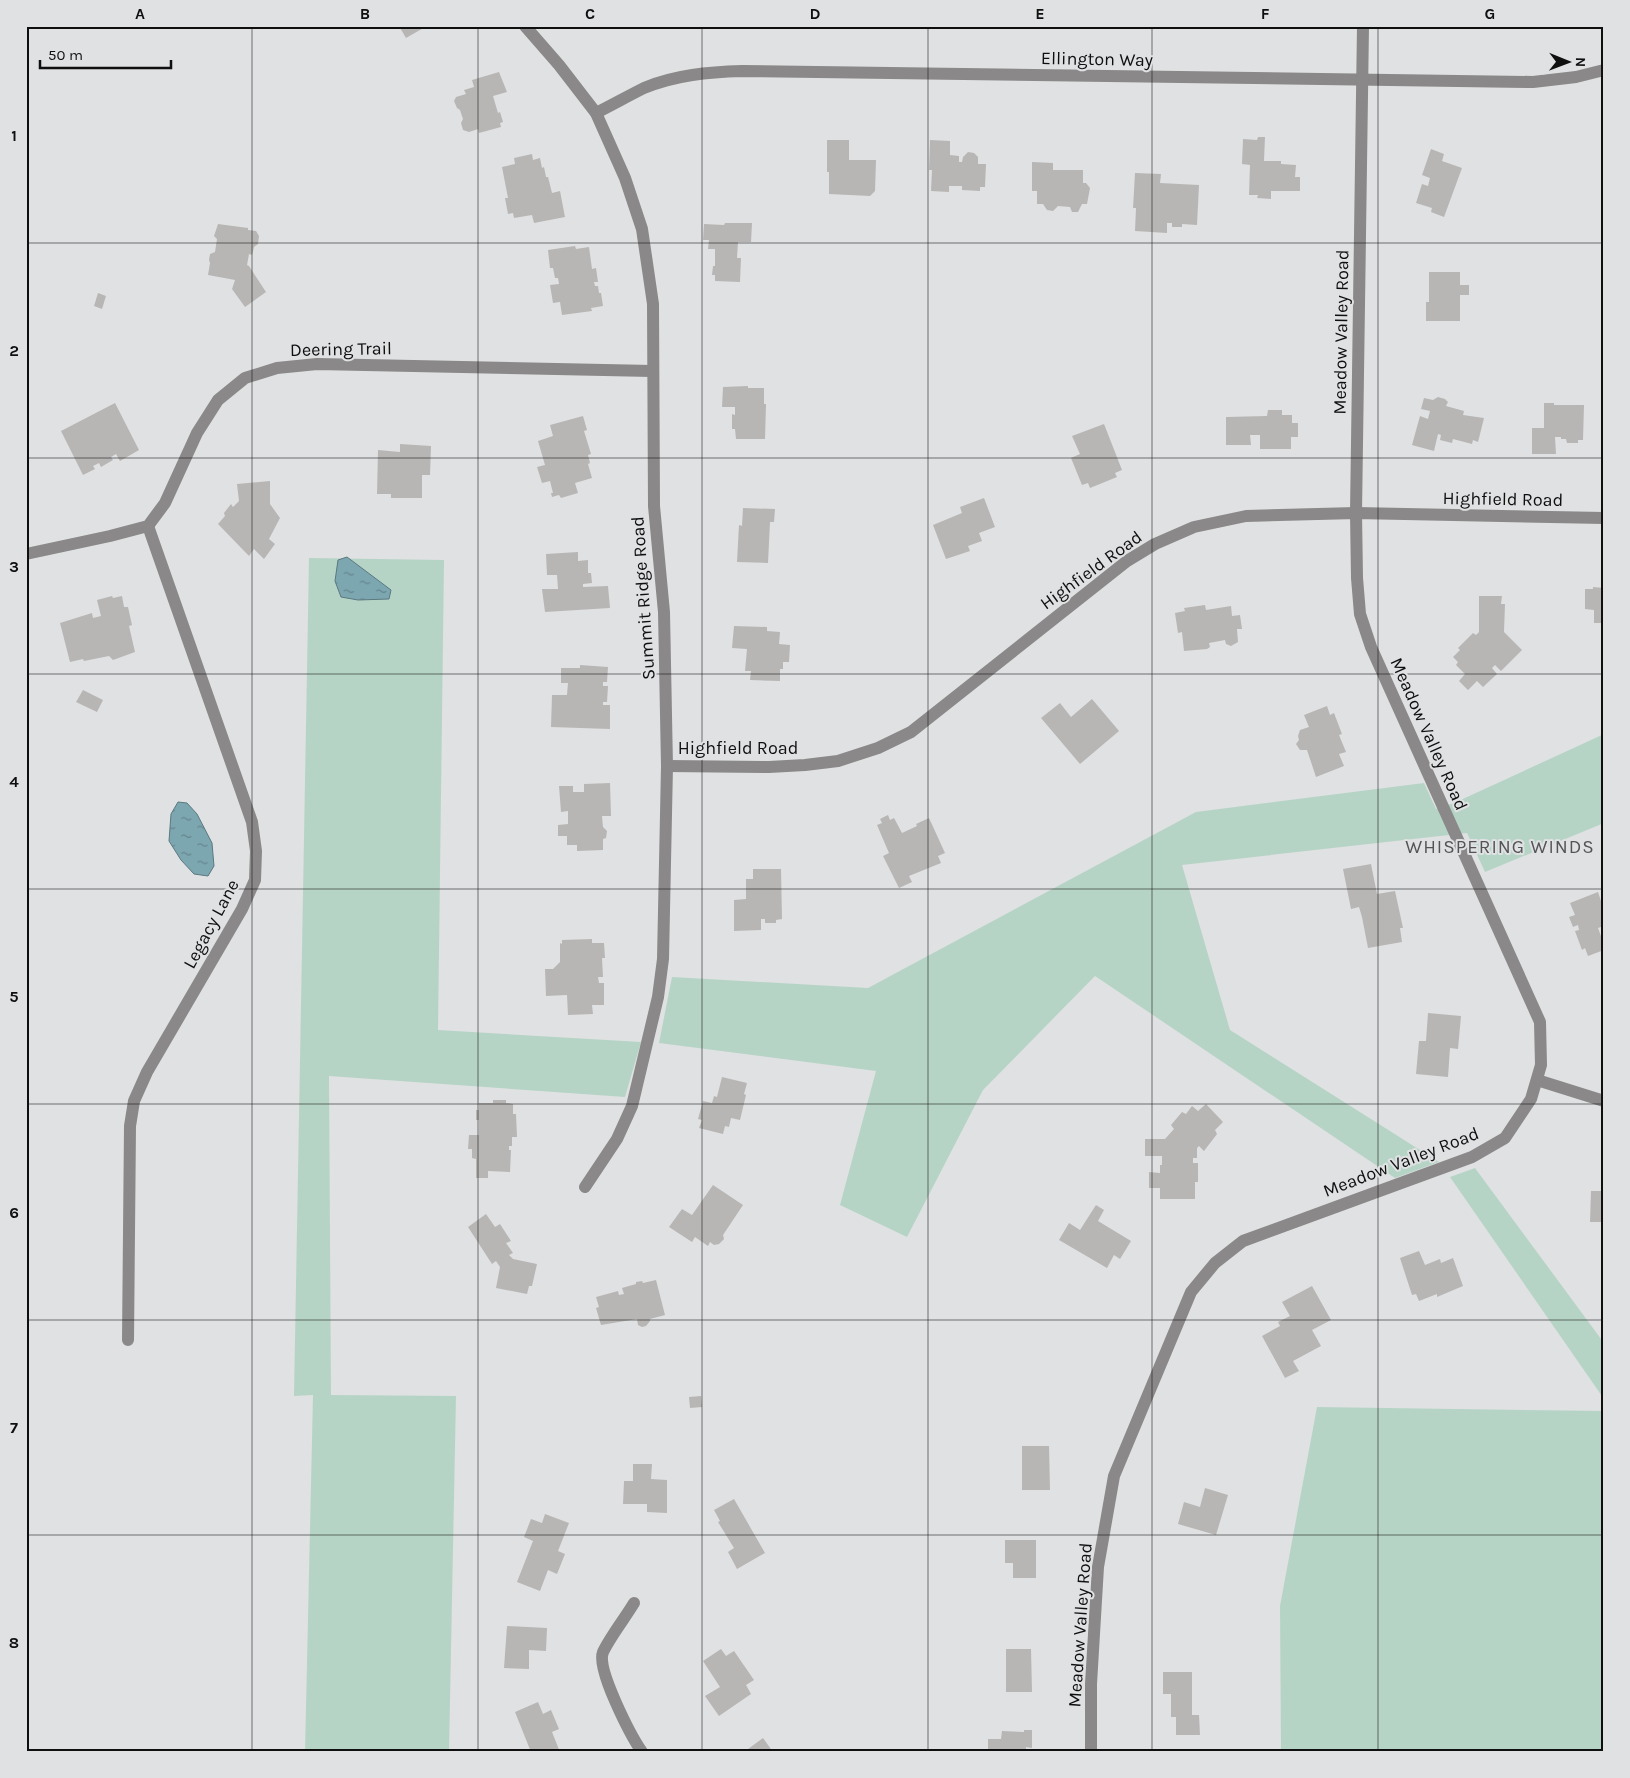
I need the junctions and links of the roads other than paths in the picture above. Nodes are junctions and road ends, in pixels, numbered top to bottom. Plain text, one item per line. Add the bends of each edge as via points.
1 (525, 26) edge
2 (1363, 26) edge
3 (1604, 70) edge
4 (1362, 80) junction
5 (596, 113) junction
6 (652, 371) junction
7 (1356, 513) junction
8 (1604, 518) edge
9 (148, 526) junction
10 (26, 554) edge
11 (667, 766) junction
12 (1537, 1080) junction
13 (1604, 1101) edge
14 (585, 1187) dead end
15 (128, 1340) dead end
16 (634, 1603) dead end
17 (642, 1752) edge
18 (1091, 1752) edge

1 - 5 street, Summit Ridge Road
2 - 4 street, Meadow Valley Road
3 - 4 street, Ellington Way via 1533,82
4 - 5 street, Ellington Way via 709,72 645,88
4 - 7 street, Meadow Valley Road
5 - 6 street, Summit Ridge Road via 625,178 642,229 653,304
6 - 9 street, Deering Trail via 316,364 277,368 245,378 218,400 197,434 165,503
6 - 11 street, Summit Ridge Road via 654,506 664,612
7 - 8 street, Highfield Road
7 - 11 street, Highfield Road via 1246,516 1194,527 1155,544 1127,561 910,732 878,748 838,761 805,765
7 - 12 street, Meadow Valley Road via 1360,614 1371,647 1540,1022 1542,1065
9 - 10 street
9 - 15 street, Legacy Lane via 252,822 256,851 255,880 242,909 147,1072 134,1101 130,1126
11 - 14 street, Summit Ridge Road via 663,959 658,997 632,1106 617,1139
12 - 13 street
12 - 18 street, Meadow Valley Road via 1531,1099 1505,1138 1472,1157 1243,1241 1215,1263 1191,1292 1114,1476 1098,1567 1091,1684
16 - 17 street via 602,1654 602,1666

